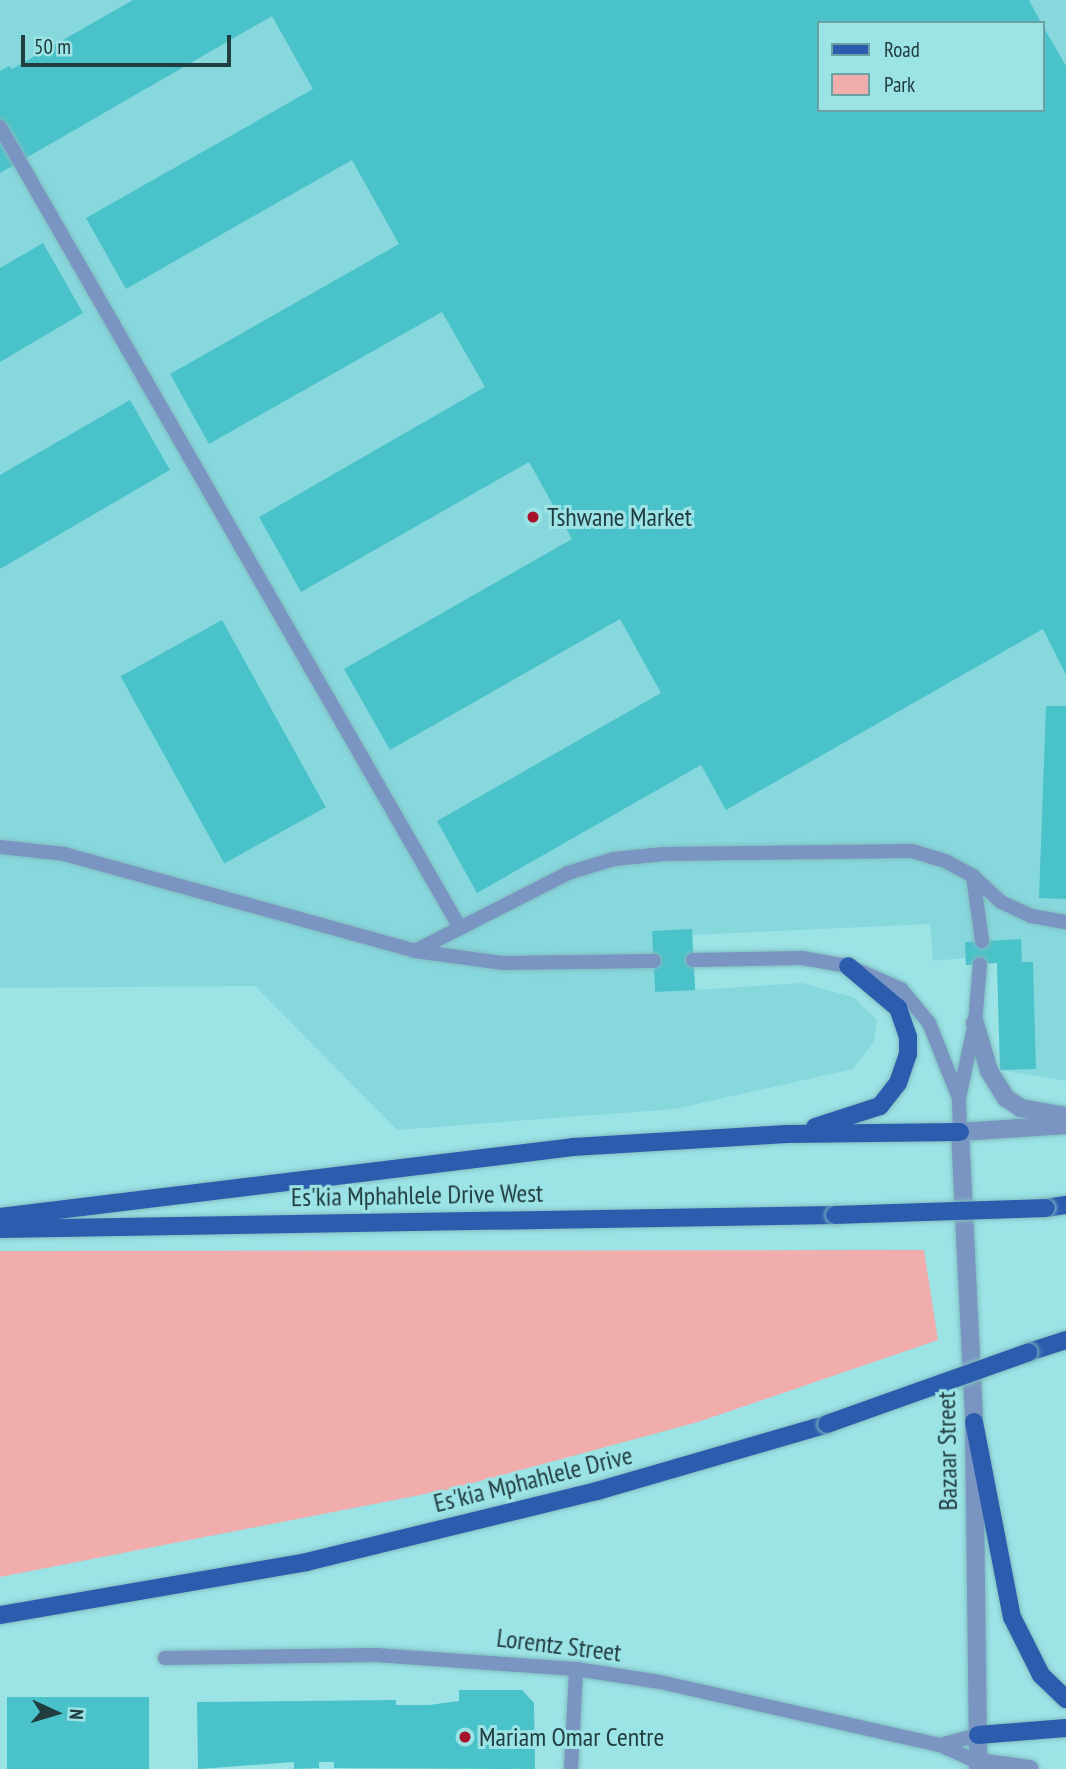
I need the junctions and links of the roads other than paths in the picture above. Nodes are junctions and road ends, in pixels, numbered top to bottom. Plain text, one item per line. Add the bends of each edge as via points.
1 (0, 127) edge
2 (0, 847) edge
3 (973, 876) junction
4 (1066, 922) edge
5 (460, 928) junction
6 (982, 941) dead end
7 (415, 951) junction
8 (693, 960) dead end
9 (654, 961) dead end
10 (980, 964) dead end
11 (848, 966) junction
12 (975, 1023) junction
13 (960, 1098) junction
14 (1066, 1116) edge
15 (1066, 1125) edge
16 (960, 1132) junction
17 (788, 1134) junction
18 (1066, 1205) edge
19 (0, 1217) edge
20 (0, 1228) edge
21 (1061, 1344) edge
22 (974, 1422) junction
23 (0, 1615) edge
24 (165, 1658) dead end
25 (576, 1669) junction
26 (1066, 1699) edge
27 (1066, 1728) edge
28 (978, 1735) junction
29 (940, 1745) junction
30 (978, 1765) edge
31 (571, 1769) edge
32 (1030, 1769) edge

1 - 5 lane
2 - 7 lane via 64,854
3 - 4 lane via 1001,902 1031,916
3 - 5 lane via 912,851 634,856 568,873
3 - 6 lane
5 - 7 lane
7 - 9 lane via 503,963
8 - 11 lane via 802,958
10 - 12 lane
11 - 13 lane via 901,989 918,1007
11 - 17 main road via 904,1019 908,1037 905,1066 898,1083 873,1110
12 - 13 lane
12 - 14 street via 989,1071 1006,1098 1021,1108
13 - 16 lane
15 - 16 street
16 - 17 main road
16 - 22 street, Bazaar Street
17 - 19 main road via 573,1147
18 - 20 main road, Es'kia Mphahlele Drive West, bridge via 835,1215
21 - 23 main road, Es'kia Mphahlele Drive, bridge via 827,1424 597,1491 306,1562
22 - 26 main road via 1012,1616 1041,1675
22 - 28 street, Bazaar Street
24 - 25 lane, Lorentz Street via 376,1655
25 - 29 lane, Lorentz Street via 660,1682
25 - 31 lane
27 - 28 main road
28 - 29 lane, Lorentz Street
28 - 30 street, Bazaar Street
29 - 30 lane, Lorentz Street
30 - 32 street

